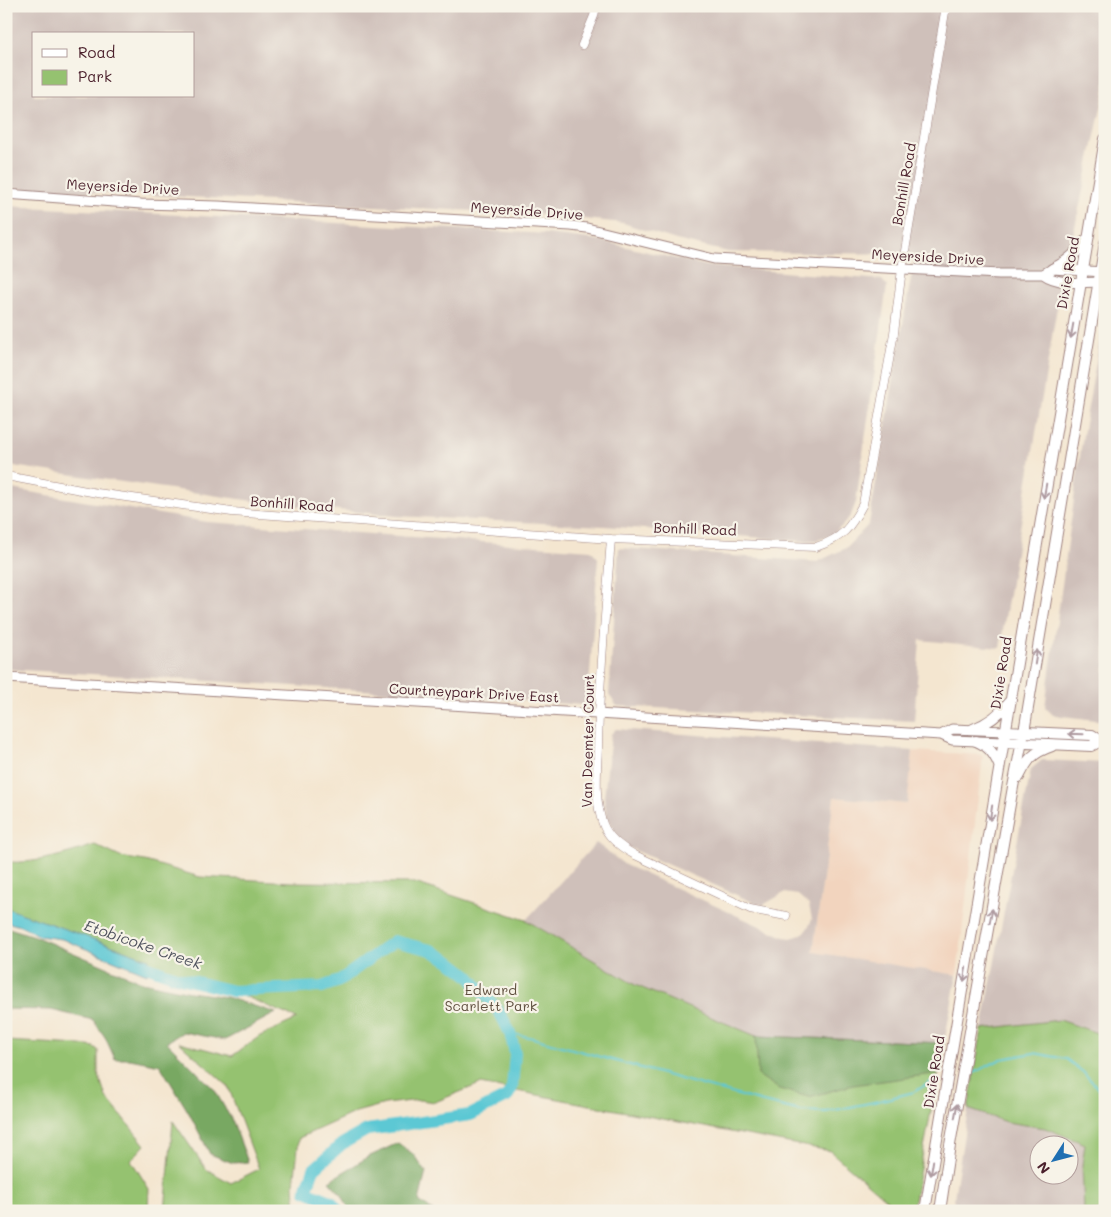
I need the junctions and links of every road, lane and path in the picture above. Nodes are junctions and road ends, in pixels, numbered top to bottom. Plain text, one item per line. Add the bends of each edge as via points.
1 (596, 6) edge
2 (946, 6) edge
3 (582, 44) dead end
4 (1105, 139) edge
5 (6, 194) edge
6 (1088, 238) junction
7 (1105, 243) edge
8 (902, 269) junction
9 (1082, 271) junction
10 (1048, 272) junction
11 (1102, 272) edge
12 (1102, 282) edge
13 (1080, 283) junction
14 (1105, 301) edge
15 (1093, 316) junction
16 (6, 476) edge
17 (611, 539) junction
18 (6, 678) edge
19 (1010, 701) junction
20 (1028, 706) junction
21 (598, 713) junction
22 (973, 729) junction
23 (1005, 731) junction
24 (1048, 733) junction
25 (941, 735) junction
26 (1023, 737) junction
27 (976, 741) junction
28 (1103, 741) edge
29 (1003, 742) junction
30 (1058, 745) junction
31 (999, 765) junction
32 (1013, 787) junction
33 (786, 916) dead end
34 (952, 1048) junction
35 (967, 1051) junction
36 (936, 1143) junction
37 (950, 1145) junction
38 (925, 1211) edge
39 (940, 1211) edge

1 - 3 street
2 - 8 street, Bonhill Road
4 - 6 main road, Dixie Road
5 - 8 street, Meyerside Drive via 571,226 714,259
6 - 9 main road, Dixie Road
6 - 10 main road via 1070,260
7 - 11 main road, Dixie Road
8 - 10 street, Meyerside Drive via 999,274
8 - 17 street, Bonhill Road via 863,504 845,532 816,547
9 - 10 street, Meyerside Drive
9 - 11 street, Meyerside Drive
9 - 13 main road, Dixie Road
10 - 13 street, Meyerside Drive via 1051,280
11 - 12 main road, Dixie Road
12 - 13 street, Meyerside Drive
12 - 15 main road, Dixie Road
13 -> 19 main road, Dixie Road
14 - 15 main road
20 -> 15 main road, Dixie Road
16 - 17 street, Bonhill Road via 232,512
17 - 21 street, Van Deemter Court
18 - 21 street, Courtneypark Drive East
19 - 22 main road via 1000,714
19 - 23 main road, Dixie Road
20 - 24 main road via 1036,726
20 - 26 main road, Dixie Road
21 - 25 street, Courtneypark Drive East
21 - 33 street, Van Deemter Court via 597,798 603,826 612,838 623,849 750,909
22 - 23 street, Courtneypark Drive East
22 - 25 street, Courtneypark Drive East via 952,729
23 - 26 main road, Courtneypark Drive East
23 - 29 main road, Dixie Road
24 - 26 main road, Courtneypark Drive East
28 -> 24 main road, Courtneypark Drive East via 1092,735
25 - 27 street, Courtneypark Drive East via 952,740
26 - 29 main road, Courtneypark Drive East
26 - 30 main road, Courtneypark Drive East
26 - 32 main road, Dixie Road
27 - 29 street, Courtneypark Drive East
27 - 31 main road via 993,753
28 - 30 main road, Courtneypark Drive East via 1091,746
29 - 31 main road, Dixie Road
30 - 32 main road via 1031,756
31 -> 34 main road, Dixie Road
35 -> 32 main road, Dixie Road
34 - 35 main road
34 - 36 main road, Dixie Road
37 -> 35 main road, Dixie Road
36 - 37 main road
36 -> 38 main road, Dixie Road
37 - 39 main road, Dixie Road

